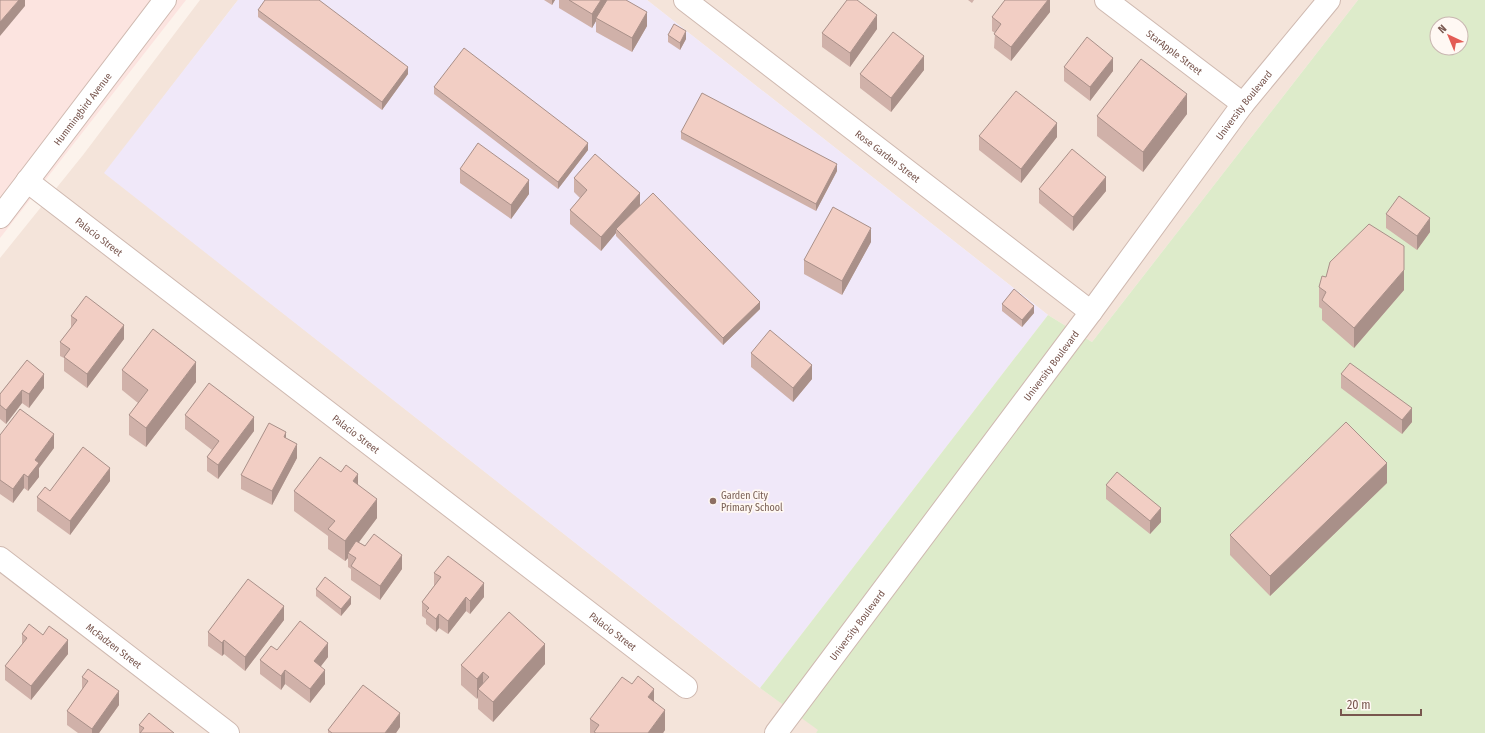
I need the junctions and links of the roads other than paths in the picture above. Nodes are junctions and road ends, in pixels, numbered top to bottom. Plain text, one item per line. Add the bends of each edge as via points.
1 (165, 0) edge
2 (685, 0) edge
3 (1106, 0) edge
4 (1329, 0) edge
5 (1243, 104) junction
6 (27, 181) junction
7 (0, 217) edge
8 (1091, 312) junction
9 (0, 558) edge
10 (686, 687) dead end
11 (228, 733) edge
12 (776, 733) edge

1 - 6 street, Hummingbird Avenue
2 - 8 street, Rose Garden Street
3 - 5 street, StarApple Street
4 - 5 street, University Boulevard
5 - 8 street, University Boulevard
6 - 7 street, Hummingbird Avenue
6 - 10 street, Palacio Street
8 - 12 street, University Boulevard
9 - 11 street, McFadzen Street

